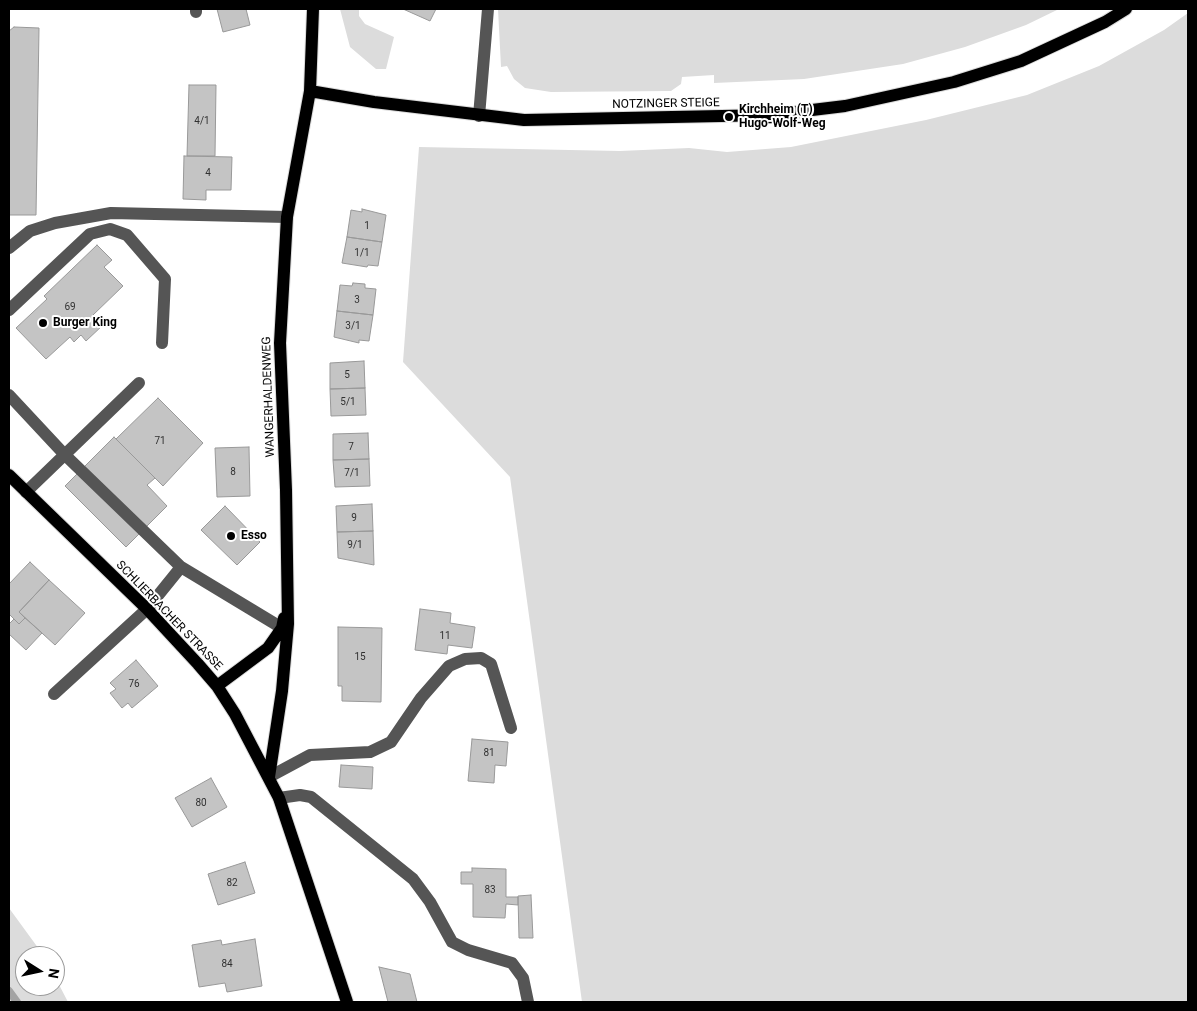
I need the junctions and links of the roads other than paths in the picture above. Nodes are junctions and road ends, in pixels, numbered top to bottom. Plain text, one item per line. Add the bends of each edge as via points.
1 (313, 9) edge
2 (488, 9) edge
3 (1126, 9) edge
4 (310, 91) junction
5 (479, 116) junction
6 (287, 217) junction
7 (9, 248) edge
8 (9, 310) edge
9 (162, 343) dead end
10 (139, 383) dead end
11 (9, 395) edge
12 (64, 454) junction
13 (9, 475) edge
14 (26, 492) junction
15 (181, 567) junction
16 (287, 576) junction
17 (147, 609) junction
18 (282, 628) junction
19 (217, 686) junction
20 (54, 694) dead end
21 (511, 728) dead end
22 (269, 777) junction
23 (279, 798) junction
24 (347, 1002) edge
25 (528, 1002) edge

1 - 4 main road, WANGERHALDENWEG
2 - 5 street
3 - 5 main road, NOTZINGER STEIGE via 1020,61 954,82 845,106 729,117 524,120
4 - 5 main road, NOTZINGER STEIGE
4 - 6 main road, WANGERHALDENWEG
6 - 7 street via 111,212 30,231
6 - 16 main road, WANGERHALDENWEG via 280,343
8 - 9 street via 90,234 110,229 126,235 166,279
10 - 12 street
11 - 12 street
12 - 14 street
12 - 15 street
13 - 14 main road, SCHLIERBACHER STRASSE
14 - 17 main road, SCHLIERBACHER STRASSE
15 - 17 street
15 - 18 street
16 - 18 main road, WANGERHALDENWEG
16 - 22 main road, WANGERHALDENWEG via 284,672
17 - 19 main road, SCHLIERBACHER STRASSE
17 - 20 street
18 - 19 main road, WANGERHALDENWEG via 268,648
19 - 22 main road, SCHLIERBACHER STRASSE
21 - 22 street via 491,664 481,658 466,659 449,666 421,698 391,742 370,752 310,755
22 - 23 main road, SCHLIERBACHER STRASSE
23 - 24 main road, SCHLIERBACHER STRASSE
23 - 25 street via 311,797 413,878 452,942 512,963 523,978

